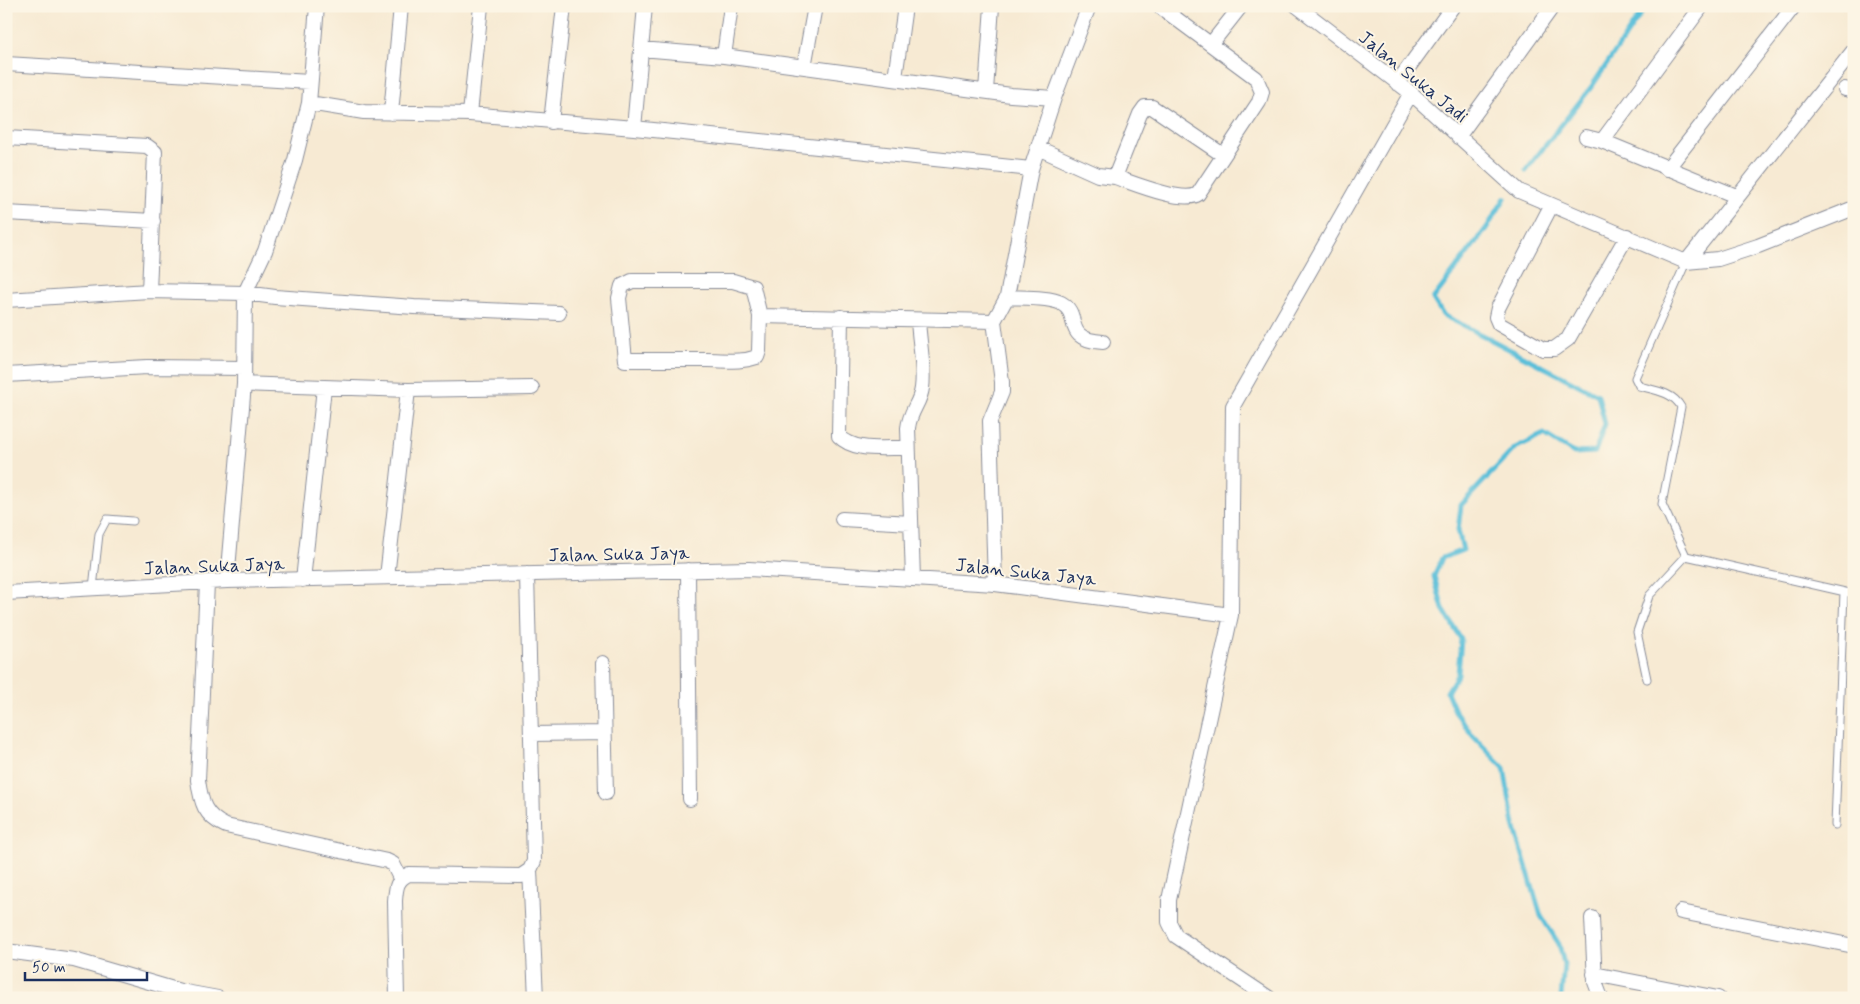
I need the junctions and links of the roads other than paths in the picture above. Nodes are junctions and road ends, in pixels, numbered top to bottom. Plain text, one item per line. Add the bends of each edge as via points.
1 (317, 6) edge
2 (401, 6) edge
3 (481, 6) edge
4 (564, 6) edge
5 (645, 6) edge
6 (731, 6) edge
7 (815, 6) edge
8 (905, 6) edge
9 (992, 6) edge
10 (1090, 6) edge
11 (1159, 6) edge
12 (1241, 6) edge
13 (1297, 6) edge
14 (1453, 6) edge
15 (1553, 6) edge
16 (1702, 6) edge
17 (1794, 6) edge
18 (1211, 44) junction
19 (641, 49) junction
20 (1854, 50) edge
21 (724, 56) junction
22 (6, 64) edge
23 (804, 66) junction
24 (895, 78) junction
25 (310, 82) junction
26 (1397, 83) junction
27 (986, 91) junction
28 (1410, 93) junction
29 (1054, 98) junction
30 (308, 103) junction
31 (391, 113) junction
32 (470, 114) junction
33 (551, 122) junction
34 (634, 128) junction
35 (1458, 136) junction
36 (1586, 137) dead end
37 (6, 138) edge
38 (1602, 141) junction
39 (1038, 148) junction
40 (1223, 154) junction
41 (1031, 169) junction
42 (1667, 169) junction
43 (1115, 177) junction
44 (1736, 196) junction
45 (1551, 206) junction
46 (1854, 208) edge
47 (6, 213) edge
48 (152, 221) junction
49 (1627, 236) junction
50 (1686, 262) junction
51 (149, 291) junction
52 (245, 293) junction
53 (1007, 297) junction
54 (6, 300) edge
55 (559, 313) dead end
56 (760, 316) junction
57 (842, 318) junction
58 (918, 320) junction
59 (994, 320) junction
60 (1103, 342) dead end
61 (244, 368) junction
62 (6, 376) edge
63 (244, 384) junction
64 (324, 388) junction
65 (532, 388) dead end
66 (408, 390) junction
67 (908, 448) junction
68 (842, 519) dead end
69 (133, 521) dead end
70 (911, 523) junction
71 (1686, 556) junction
72 (688, 570) junction
73 (527, 574) junction
74 (387, 577) junction
75 (913, 579) junction
76 (303, 580) junction
77 (227, 581) junction
78 (207, 583) junction
79 (995, 584) junction
80 (93, 588) junction
81 (1844, 592) junction
82 (6, 593) edge
83 (1854, 594) edge
84 (1231, 615) junction
85 (603, 663) dead end
86 (1647, 678) dead end
87 (604, 733) junction
88 (531, 734) junction
89 (606, 793) dead end
90 (690, 799) dead end
91 (1835, 825) dead end
92 (530, 870) junction
93 (400, 878) junction
94 (1681, 912) dead end
95 (1592, 918) dead end
96 (1854, 946) edge
97 (6, 951) edge
98 (1594, 974) junction
99 (218, 998) edge
100 (397, 998) edge
101 (536, 998) edge
102 (1269, 998) edge
103 (1601, 998) edge
104 (1718, 998) edge

1 - 25 street
2 - 31 street
3 - 32 street
4 - 33 street
5 - 19 street
6 - 21 street
7 - 23 street
8 - 24 street
9 - 27 street
10 - 29 street
11 - 18 street
12 - 18 street
13 - 26 street, Jalan Suka Jadi
14 - 26 street
15 - 35 street
16 - 38 street
17 - 42 street
18 - 40 street via 1256,78 1262,92 1259,102
19 - 21 street
19 - 34 street
20 - 44 street
21 - 23 street
22 - 25 street
23 - 24 street
24 - 27 street
25 - 30 street
26 - 28 street, Jalan Suka Jadi
27 - 29 street
28 - 35 street, Jalan Suka Jadi
28 - 84 street via 1233,406
29 - 39 street
30 - 31 street
30 - 52 street via 295,160 268,242
31 - 32 street
32 - 33 street
33 - 34 street
34 - 41 street
35 - 45 street, Jalan Suka Jadi via 1520,191
36 - 38 street
37 - 48 street via 147,146 155,152
38 - 42 street
39 - 41 street
39 - 43 street via 1098,175
40 - 43 street via 1193,198
40 - 43 street via 1159,110 1145,107
41 - 53 street
42 - 44 street
44 - 50 street
45 - 49 street, Jalan Suka Jadi
45 - 49 street via 1496,316 1499,324 1543,349 1554,349 1568,339
46 - 50 street via 1718,259
47 - 48 street
48 - 51 street
49 - 50 street, Jalan Suka Jadi
50 - 71 lane via 1635,378 1639,386 1670,395 1681,406 1662,504
51 - 52 street
51 - 54 street
52 - 55 street via 275,298 414,307
52 - 61 street
53 - 59 street
53 - 60 street via 1062,303 1070,311 1074,329 1080,336 1089,341
56 - 56 street via 760,351 757,357 748,360 625,360 619,298 622,286 632,281 733,281 753,287
56 - 57 street
57 - 58 street
57 - 67 street via 839,436 846,444 857,447
58 - 59 street
58 - 67 street via 922,387 918,402 909,414
59 - 79 street via 1002,382 1002,392 990,421
61 - 62 street via 147,367
61 - 63 street
63 - 64 street
63 - 77 street
64 - 66 street
64 - 76 street
65 - 66 street
66 - 74 street
67 - 70 street
68 - 70 street
69 - 80 lane via 107,519 99,534
70 - 75 street
71 - 81 lane
71 - 86 lane via 1649,596 1637,632
72 - 73 street, Jalan Suka Jaya
72 - 75 street, Jalan Suka Jaya via 749,569
72 - 90 street
73 - 74 street, Jalan Suka Jaya
73 - 88 street
74 - 76 street, Jalan Suka Jaya
75 - 79 street, Jalan Suka Jaya
76 - 77 street, Jalan Suka Jaya
77 - 78 street, Jalan Suka Jaya
78 - 80 street, Jalan Suka Jaya
78 - 93 street via 198,780 201,800 207,811 213,820 226,826 387,861 393,864
79 - 84 street, Jalan Suka Jaya
80 - 82 street, Jalan Suka Jaya
81 - 83 lane
81 - 91 lane
84 - 102 street via 1169,900 1169,922 1176,936
85 - 87 street
87 - 88 street
87 - 89 street
88 - 92 street via 534,861
92 - 93 street via 521,876 409,874
92 - 101 street
93 - 100 street via 395,901
94 - 96 street
95 - 98 street
97 - 99 street via 74,960 180,992
98 - 103 street
98 - 104 street

